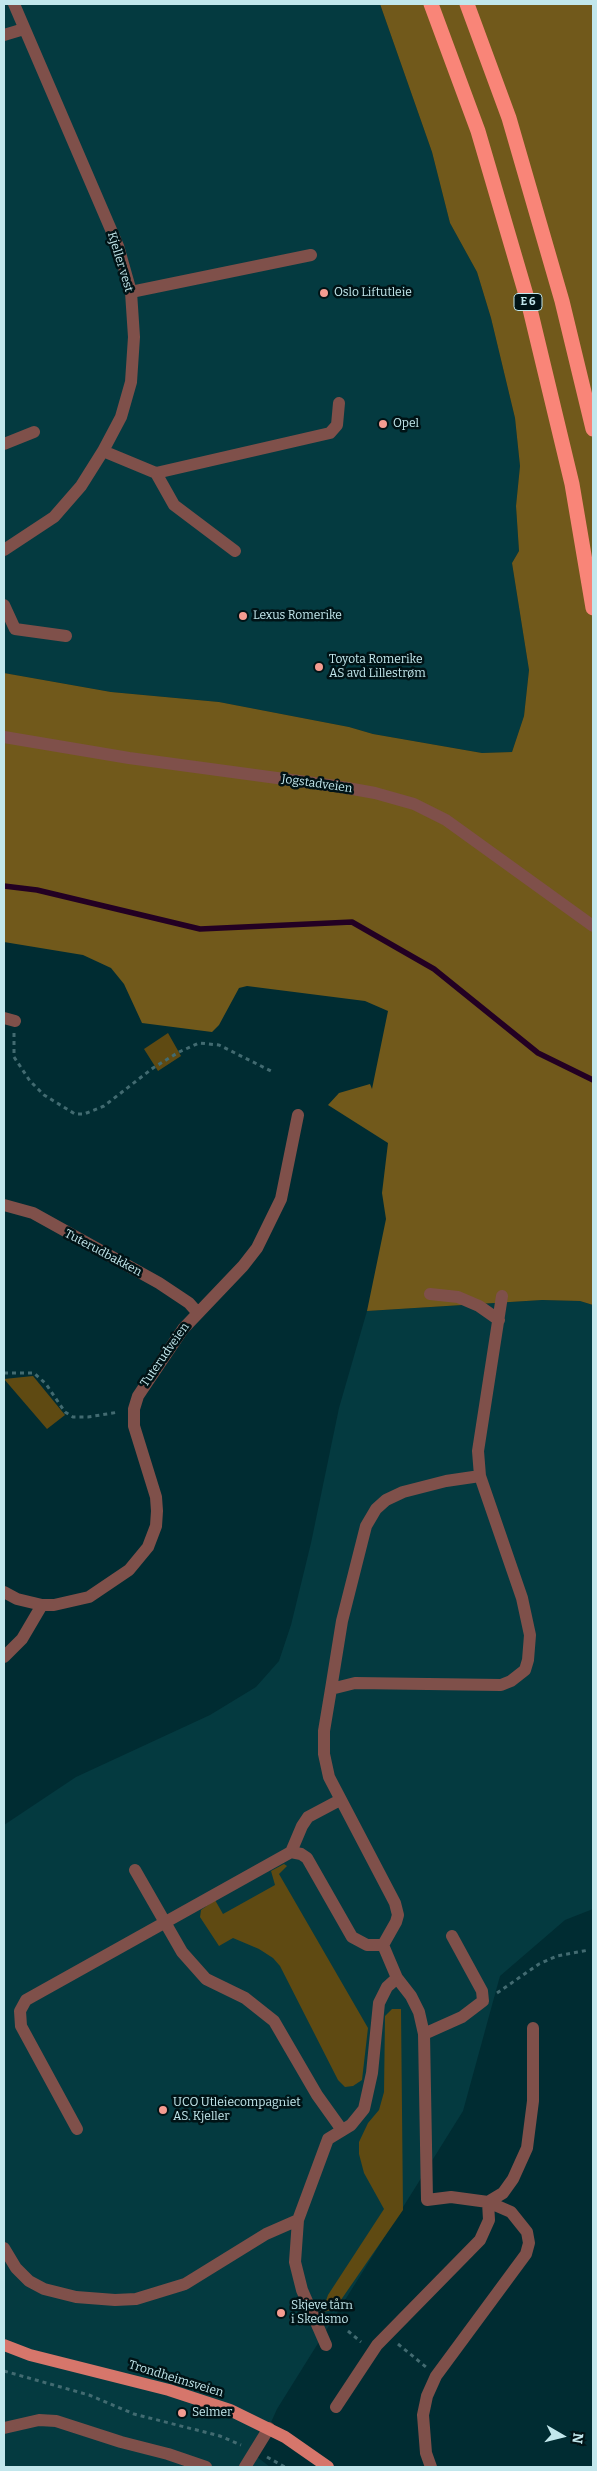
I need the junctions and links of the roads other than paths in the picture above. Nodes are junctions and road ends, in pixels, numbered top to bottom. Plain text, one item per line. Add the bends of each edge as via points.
1 (14, 4) edge
2 (431, 4) edge
3 (467, 4) edge
4 (24, 28) junction
5 (4, 35) edge
6 (311, 255) dead end
7 (131, 292) junction
8 (339, 403) dead end
9 (593, 429) edge
10 (34, 432) dead end
11 (4, 444) edge
12 (103, 450) junction
13 (156, 473) junction
14 (4, 550) edge
15 (235, 551) dead end
16 (4, 605) edge
17 (593, 608) edge
18 (66, 636) dead end
19 (4, 737) edge
20 (593, 926) edge
21 (298, 1115) dead end
22 (4, 1205) edge
23 (430, 1294) dead end
24 (502, 1296) dead end
25 (197, 1312) junction
26 (499, 1320) junction
27 (480, 1476) junction
28 (4, 1592) edge
29 (42, 1605) junction
30 (4, 1657) edge
31 (331, 1689) junction
32 (340, 1800) junction
33 (291, 1852) junction
34 (135, 1870) dead end
35 (164, 1923) junction
36 (452, 1936) dead end
37 (383, 1946) junction
38 (396, 1978) junction
39 (533, 2028) dead end
40 (424, 2034) junction
41 (77, 2129) dead end
42 (342, 2130) junction
43 (488, 2202) junction
44 (298, 2220) junction
45 (4, 2248) edge
46 (4, 2345) edge
47 (326, 2345) dead end
48 (336, 2407) dead end
49 (4, 2428) edge
50 (269, 2428) junction
51 (206, 2467) edge
52 (245, 2467) edge
53 (328, 2467) edge
54 (431, 2467) edge

1 - 4 street, Kjeller vest
2 - 17 highway, E 6 via 478,131 529,305 572,484
3 - 9 highway, E 6 via 509,118 562,302
4 - 5 street
4 - 7 street, Kjeller vest via 118,246
6 - 7 street
7 - 12 street, Kjeller vest via 134,337 131,382 121,417
8 - 13 street via 337,425 330,433
10 - 11 street
12 - 13 street
12 - 14 street, Kjeller vest via 81,486 54,517
13 - 15 street via 174,505
16 - 18 street via 14,629
19 - 20 street, Jogstadveien via 129,758 336,786 414,804 446,820
21 - 25 street, Tuterudveien via 282,1199 257,1248
22 - 25 street, Tuterudbakken via 33,1213 159,1283
23 - 26 street via 458,1298 480,1306
24 - 26 street
25 - 29 street, Tuterudveien via 144,1384 134,1409 134,1426 156,1497 156,1526 148,1547 129,1570 88,1596
26 - 27 street via 478,1451
27 - 31 street via 403,1492 376,1509 366,1526 358,1554 342,1621
27 - 31 street via 522,1598 530,1635 525,1670 501,1684 355,1683
28 - 29 street, Tuterudveien
29 - 30 street via 22,1639
31 - 32 street via 324,1754 329,1777
32 - 33 street via 308,1817
32 - 37 street via 397,1909 394,1926
33 - 35 street
33 - 37 street via 307,1858 352,1937 367,1945
34 - 35 street
35 - 41 street via 22,2005 21,2026
35 - 42 street via 182,1952 206,1979 245,1998 274,2021 317,2095
36 - 40 street via 482,1991 483,2001 462,2017
37 - 38 street
38 - 40 street via 419,2012
38 - 42 street via 379,2003 372,2073 364,2109 351,2125
39 - 43 street via 533,2101 527,2148 513,2180 503,2193
40 - 43 street via 427,2200 451,2197
42 - 44 street via 325,2143
43 - 48 street via 489,2220 480,2240 377,2345
43 - 54 street via 511,2212 527,2232 529,2243 526,2254 436,2376 426,2396 423,2415 426,2453
44 - 45 street via 266,2234 185,2284 136,2299 76,2297 44,2289 29,2281 16,2268
44 - 47 street via 295,2262 302,2290
46 - 50 main road, Trondheimsveien via 30,2355 170,2390 230,2410
49 - 51 street via 39,2420 56,2421
50 - 52 street
50 - 53 main road, Trondheimsveien

